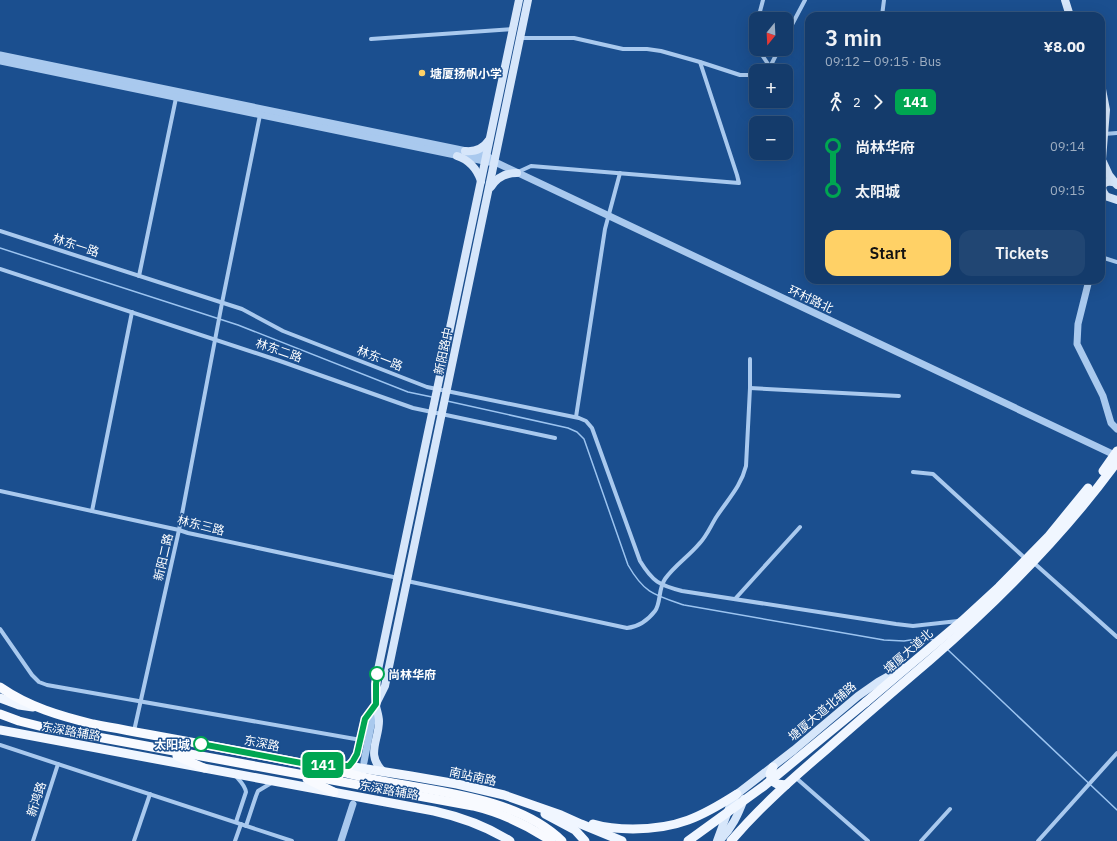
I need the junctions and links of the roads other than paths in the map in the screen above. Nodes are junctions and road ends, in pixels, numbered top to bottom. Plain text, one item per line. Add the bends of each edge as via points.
1 (519, 0) edge
2 (528, 0) edge
3 (533, 0) edge
4 (764, 0) edge
5 (805, 0) edge
6 (884, 0) edge
7 (1060, 0) edge
8 (1065, 0) edge
9 (760, 12) edge
10 (882, 12) edge
11 (1063, 12) edge
12 (1069, 12) edge
13 (525, 17) junction
14 (793, 23) edge
15 (513, 29) junction
16 (520, 38) junction
17 (371, 39) dead end
18 (0, 55) edge
19 (0, 61) edge
20 (700, 62) junction
21 (749, 75) edge
22 (176, 98) junction
23 (1105, 104) edge
24 (260, 115) junction
25 (1105, 122) edge
26 (1105, 134) edge
27 (1117, 134) edge
28 (490, 138) junction
29 (465, 151) junction
30 (457, 156) junction
31 (486, 158) junction
32 (495, 162) junction
33 (1105, 168) edge
34 (517, 173) junction
35 (620, 173) junction
36 (481, 182) junction
37 (1105, 183) edge
38 (1116, 184) edge
39 (490, 189) junction
40 (1105, 196) edge
41 (1117, 200) edge
42 (608, 216) junction
43 (0, 232) edge
44 (1105, 258) edge
45 (1117, 262) edge
46 (0, 269) edge
47 (139, 276) junction
48 (1088, 284) edge
49 (222, 303) junction
50 (132, 312) junction
51 (215, 339) junction
52 (750, 359) dead end
53 (750, 388) junction
54 (437, 392) junction
55 (446, 394) junction
56 (899, 396) dead end
57 (433, 410) junction
58 (443, 412) junction
59 (576, 417) junction
60 (1117, 430) edge
61 (555, 438) dead end
62 (1116, 456) edge
63 (913, 472) dead end
64 (0, 491) edge
65 (92, 511) junction
66 (800, 527) dead end
67 (179, 530) junction
68 (1030, 562) junction
69 (398, 578) junction
70 (407, 581) junction
71 (662, 585) junction
72 (735, 599) junction
73 (962, 621) junction
74 (0, 629) edge
75 (1117, 637) edge
76 (946, 640) junction
77 (913, 661) junction
78 (0, 688) edge
79 (0, 698) edge
80 (141, 702) junction
81 (376, 704) junction
82 (34, 707) junction
83 (0, 714) edge
84 (0, 730) edge
85 (134, 732) junction
86 (360, 740) junction
87 (0, 744) edge
88 (165, 750) junction
89 (1117, 753) edge
90 (364, 762) dead end
91 (58, 764) junction
92 (312, 765) junction
93 (346, 767) junction
94 (773, 767) junction
95 (204, 768) junction
96 (384, 772) junction
97 (295, 773) junction
98 (234, 774) junction
99 (795, 777) junction
100 (275, 781) junction
101 (754, 782) junction
102 (786, 785) junction
103 (334, 792) junction
104 (421, 793) junction
105 (150, 794) junction
106 (737, 794) junction
107 (504, 795) junction
108 (353, 804) dead end
109 (950, 809) dead end
110 (562, 815) junction
111 (236, 822) junction
112 (241, 824) junction
113 (246, 826) junction
114 (33, 841) edge
115 (134, 841) edge
116 (235, 841) edge
117 (292, 841) edge
118 (341, 841) edge
119 (510, 841) edge
120 (550, 841) edge
121 (562, 841) edge
122 (585, 841) edge
123 (622, 841) edge
124 (688, 841) edge
125 (718, 841) edge
126 (731, 841) edge
127 (868, 841) edge
128 (921, 841) edge
129 (1038, 841) edge

1 - 15 main road, 新阳路中
2 - 13 main road, 新阳路中
3 - 13 main road
4 - 9 street
5 - 14 street
6 - 10 street
7 - 11 main road
8 - 12 main road
13 - 16 main road, 新阳路中
15 - 17 street
15 - 28 main road, 新阳路中
16 - 20 street via 574,38 622,49 661,51
16 - 32 main road, 新阳路中
18 - 29 street
19 - 22 street
20 - 21 street via 740,75
20 - 35 street via 739,183
22 - 24 street
22 - 47 street
23 - 25 main road
24 - 30 street
24 - 49 street, 新阳二路
26 - 27 street
28 - 29 main road via 478,150
28 - 31 main road, 新阳路中
29 - 31 street
30 - 31 street
30 - 36 main road via 472,165
31 - 32 street, 环村路北
31 - 36 main road, 新阳路中
32 - 34 street, 环村路北
32 - 39 main road, 新阳路中
33 - 38 main road
34 - 35 street via 531,166
34 - 39 main road via 500,177
34 - 42 street, 环村路北
35 - 42 street
36 - 54 main road, 新阳路中
37 - 38 main road
39 - 55 main road, 新阳路中
40 - 41 main road
42 - 59 street
42 - 62 street, 环村路北
43 - 47 street, 林东一路
44 - 45 street
46 - 50 street, 林东二路
47 - 49 street, 林东一路
48 - 60 street via 1078,324 1077,344 1103,396 1111,422
49 - 51 street, 新阳二路
49 - 54 street, 林东一路 via 253,314 283,331
50 - 51 street, 林东二路
50 - 65 street
51 - 57 street, 林东二路 via 413,408
51 - 67 street, 新阳二路
52 - 53 street
53 - 56 street
53 - 71 street via 746,466 740,484 716,517 706,536
54 - 55 street, 林东一路
54 - 57 main road, 新阳路中
55 - 58 main road, 新阳路中
55 - 59 street, 林东一路
57 - 58 street, 林东二路
57 - 69 main road, 新阳路中
58 - 61 street, 林东二路
58 - 70 main road, 新阳路中
59 - 71 street, 林东一路 via 586,421 592,428 640,561 651,576
62 - 68 main road, 塘厦大道北
63 - 68 street via 934,474
64 - 65 street, 林东三路
65 - 67 street, 林东三路
66 - 72 street
67 - 69 street, 林东三路
67 - 80 street, 新阳二路
68 - 73 main road, 塘厦大道北
68 - 75 street
68 - 76 main road, 塘厦大道北
69 - 81 main road, 新阳路中 via 376,684
70 - 71 street via 627,628 641,624 654,612
70 - 81 main road, 新阳路中 via 385,686
71 - 72 street via 682,591
72 - 73 street via 913,626
73 - 76 main road, 塘厦大道北
74 - 80 street via 32,676 39,682
76 - 77 main road, 塘厦大道北
76 - 99 main road, 塘厦大道北 via 930,660
77 - 94 main road, 塘厦大道北辅路 via 867,689
77 - 124 main road, 塘厦大道北, bridge via 764,786
78 - 82 highway, 东深路
79 - 82 main road
80 - 85 street, 新阳二路
80 - 86 street
81 - 86 main road via 365,719
81 - 90 street, 新阳路中
81 - 96 main road via 379,722 373,754 379,768
82 - 85 highway, 东深路 via 60,716
83 - 88 highway, 东深路 via 43,728
84 - 95 main road, 东深路辅路
85 - 92 highway, 东深路
86 - 93 main road via 353,761
87 - 91 street
88 - 95 highway
88 - 97 highway, 东深路
89 - 129 street
91 - 105 street
91 - 114 street, 新鸿路
92 - 93 main road, 南站南路
92 - 104 highway, 东深路
93 - 96 main road, 南站南路
94 - 101 main road, 塘厦大道北辅路
94 - 102 main road via 770,774 772,781
95 - 98 main road, 东深路辅路
96 - 107 main road, 南站南路
97 - 103 highway
97 - 104 highway, 东深路
98 - 100 main road, 东深路辅路
98 - 111 street via 246,789
99 - 102 main road, 塘厦大道北
99 - 127 street
100 - 103 main road, 东深路辅路
100 - 113 street via 256,796
101 - 106 main road, 塘厦大道北辅路
101 - 125 main road, 塘厦大道北辅路 via 735,821
102 - 126 main road, 塘厦大道北
103 - 119 main road, 东深路辅路 via 446,814 485,828
104 - 120 highway, 东深路 via 499,813 527,825
104 - 121 highway, 东深路 via 474,799 506,808 535,821
105 - 111 street
105 - 115 street
106 - 110 main road via 701,816 657,828 607,827
106 - 125 main road, 塘厦大道北辅路
107 - 110 main road, 南站南路
107 - 122 main road via 567,825
108 - 118 street
109 - 128 street
110 - 123 main road, 南站南路
111 - 112 street
112 - 113 street
112 - 116 street
113 - 117 street

